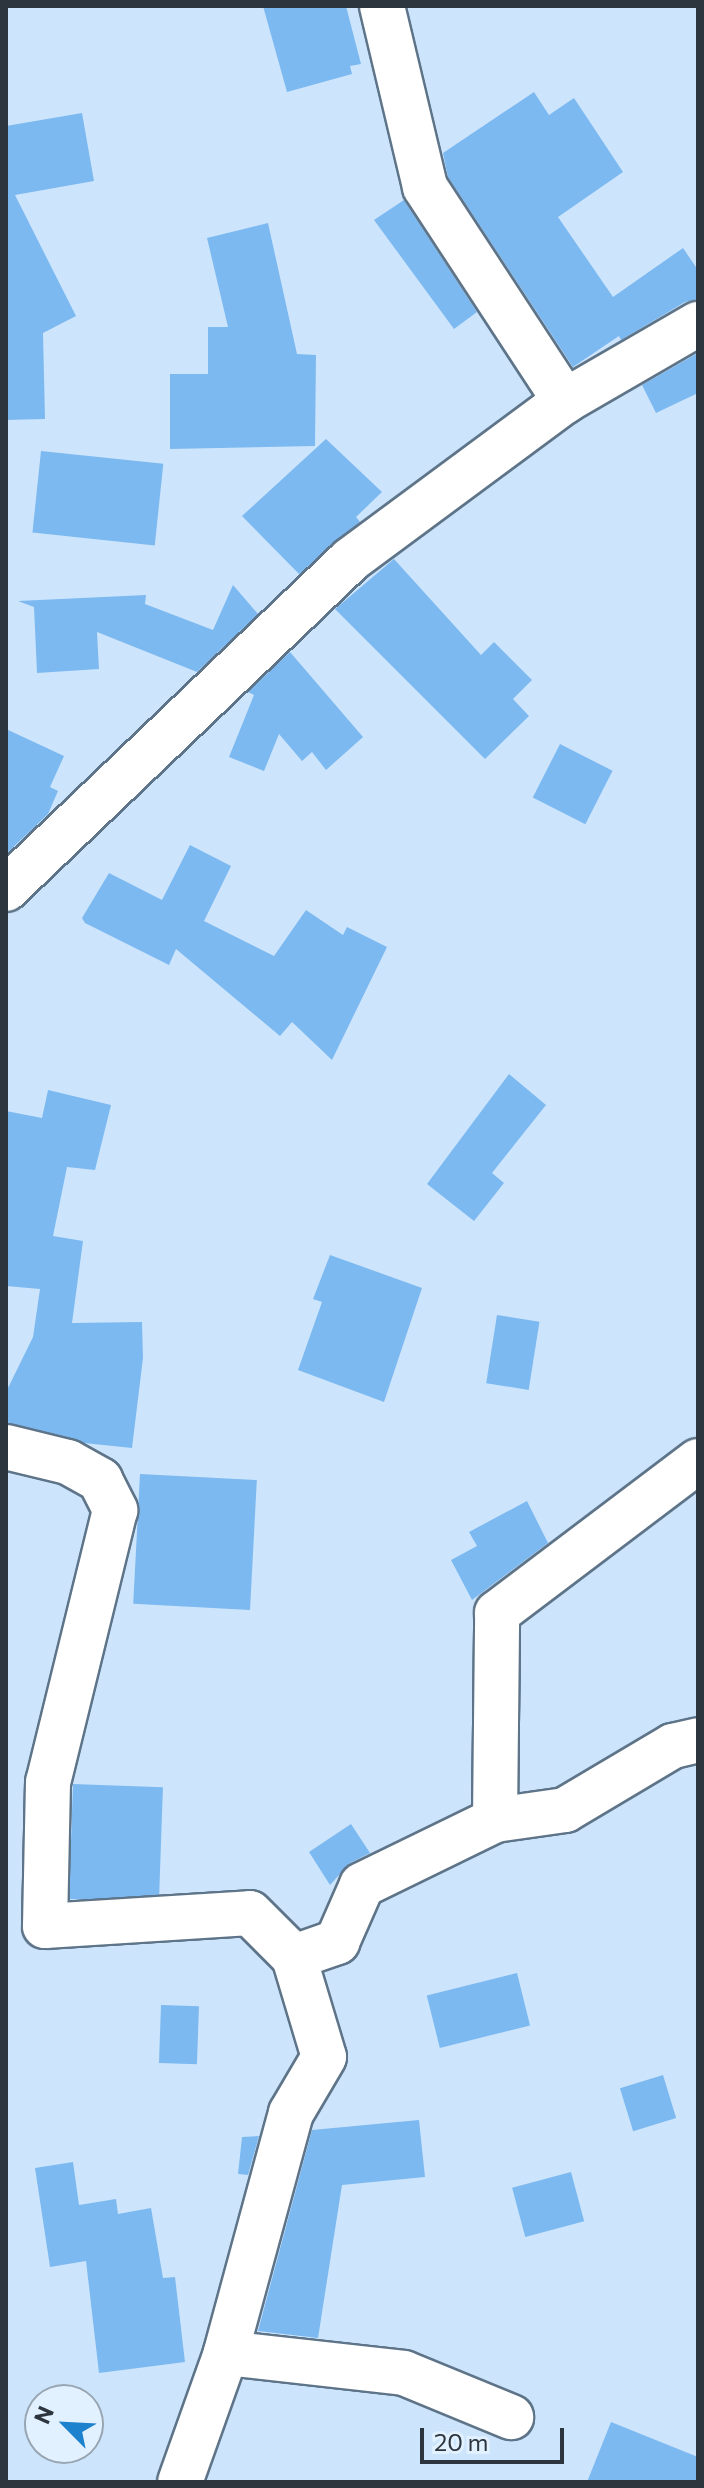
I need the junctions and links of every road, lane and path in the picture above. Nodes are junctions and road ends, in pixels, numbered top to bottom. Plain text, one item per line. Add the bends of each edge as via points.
1 (382, 6) edge
2 (698, 324) edge
3 (565, 401) junction
4 (6, 889) edge
5 (6, 1447) edge
6 (698, 1461) edge
7 (698, 1740) edge
8 (495, 1820) junction
9 (294, 1957) junction
10 (226, 2353) junction
11 (511, 2417) dead end
12 (180, 2482) edge

1 - 3 street via 425,187
2 - 3 street
3 - 4 street via 350,560
5 - 9 street via 68,1462 100,1480 115,1510 48,1782 45,1926 250,1913
6 - 8 street via 497,1613
7 - 8 street via 673,1746 565,1810
8 - 9 street via 362,1885 337,1942
9 - 10 street via 324,2057 291,2113
10 - 11 street via 404,2373
10 - 12 street

